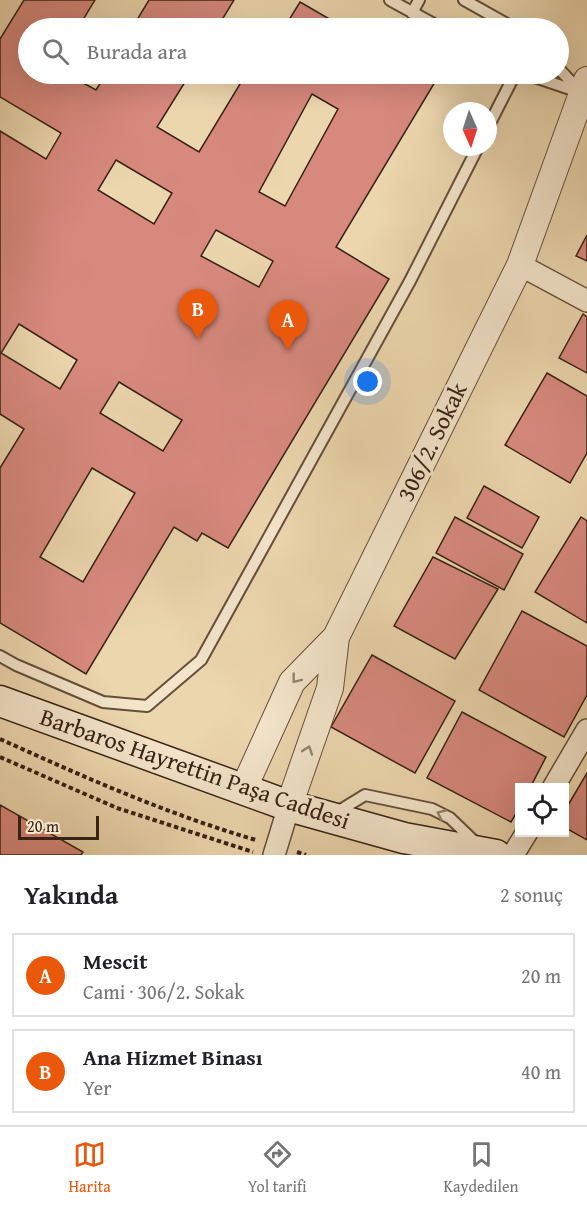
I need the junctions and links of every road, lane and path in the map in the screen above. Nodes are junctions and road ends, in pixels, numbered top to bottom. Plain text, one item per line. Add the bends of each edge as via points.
1 (390, 0) edge
2 (419, 0) edge
3 (464, 0) edge
4 (412, 13) junction
5 (422, 18) edge
6 (496, 18) edge
7 (569, 76) edge
8 (569, 83) edge
9 (510, 84) edge
10 (585, 87) edge
11 (497, 109) edge
12 (473, 156) edge
13 (520, 266) junction
14 (587, 301) edge
15 (336, 637) junction
16 (0, 656) edge
17 (0, 701) edge
18 (587, 730) edge
19 (0, 739) edge
20 (0, 757) edge
21 (556, 783) edge
22 (243, 790) junction
23 (289, 806) junction
24 (520, 837) edge
25 (271, 852) edge
26 (498, 854) edge
27 (306, 855) edge

1 - 4 lane
2 - 4 lane
3 - 6 lane
4 - 5 lane
7 - 10 lane
8 - 10 lane
9 - 11 lane
10 - 13 street, 306/2. Sokak
12 - 16 lane via 410,281 201,660 147,706 103,702
13 - 14 street
13 - 15 street, 306/2. Sokak
15 -> 22 street via 292,682
23 -> 15 street, 306/2. Sokak via 330,688
17 - 22 main road, Barbaros Hayrettin Paşa Caddesi
18 - 21 street
19 - 25 path via 100,784
20 - 25 path via 117,808
22 - 23 main road, Barbaros Hayrettin Paşa Caddesi
23 - 25 street
23 - 26 main road, Barbaros Hayrettin Paşa Caddesi via 404,838
24 - 26 street
25 - 27 path

